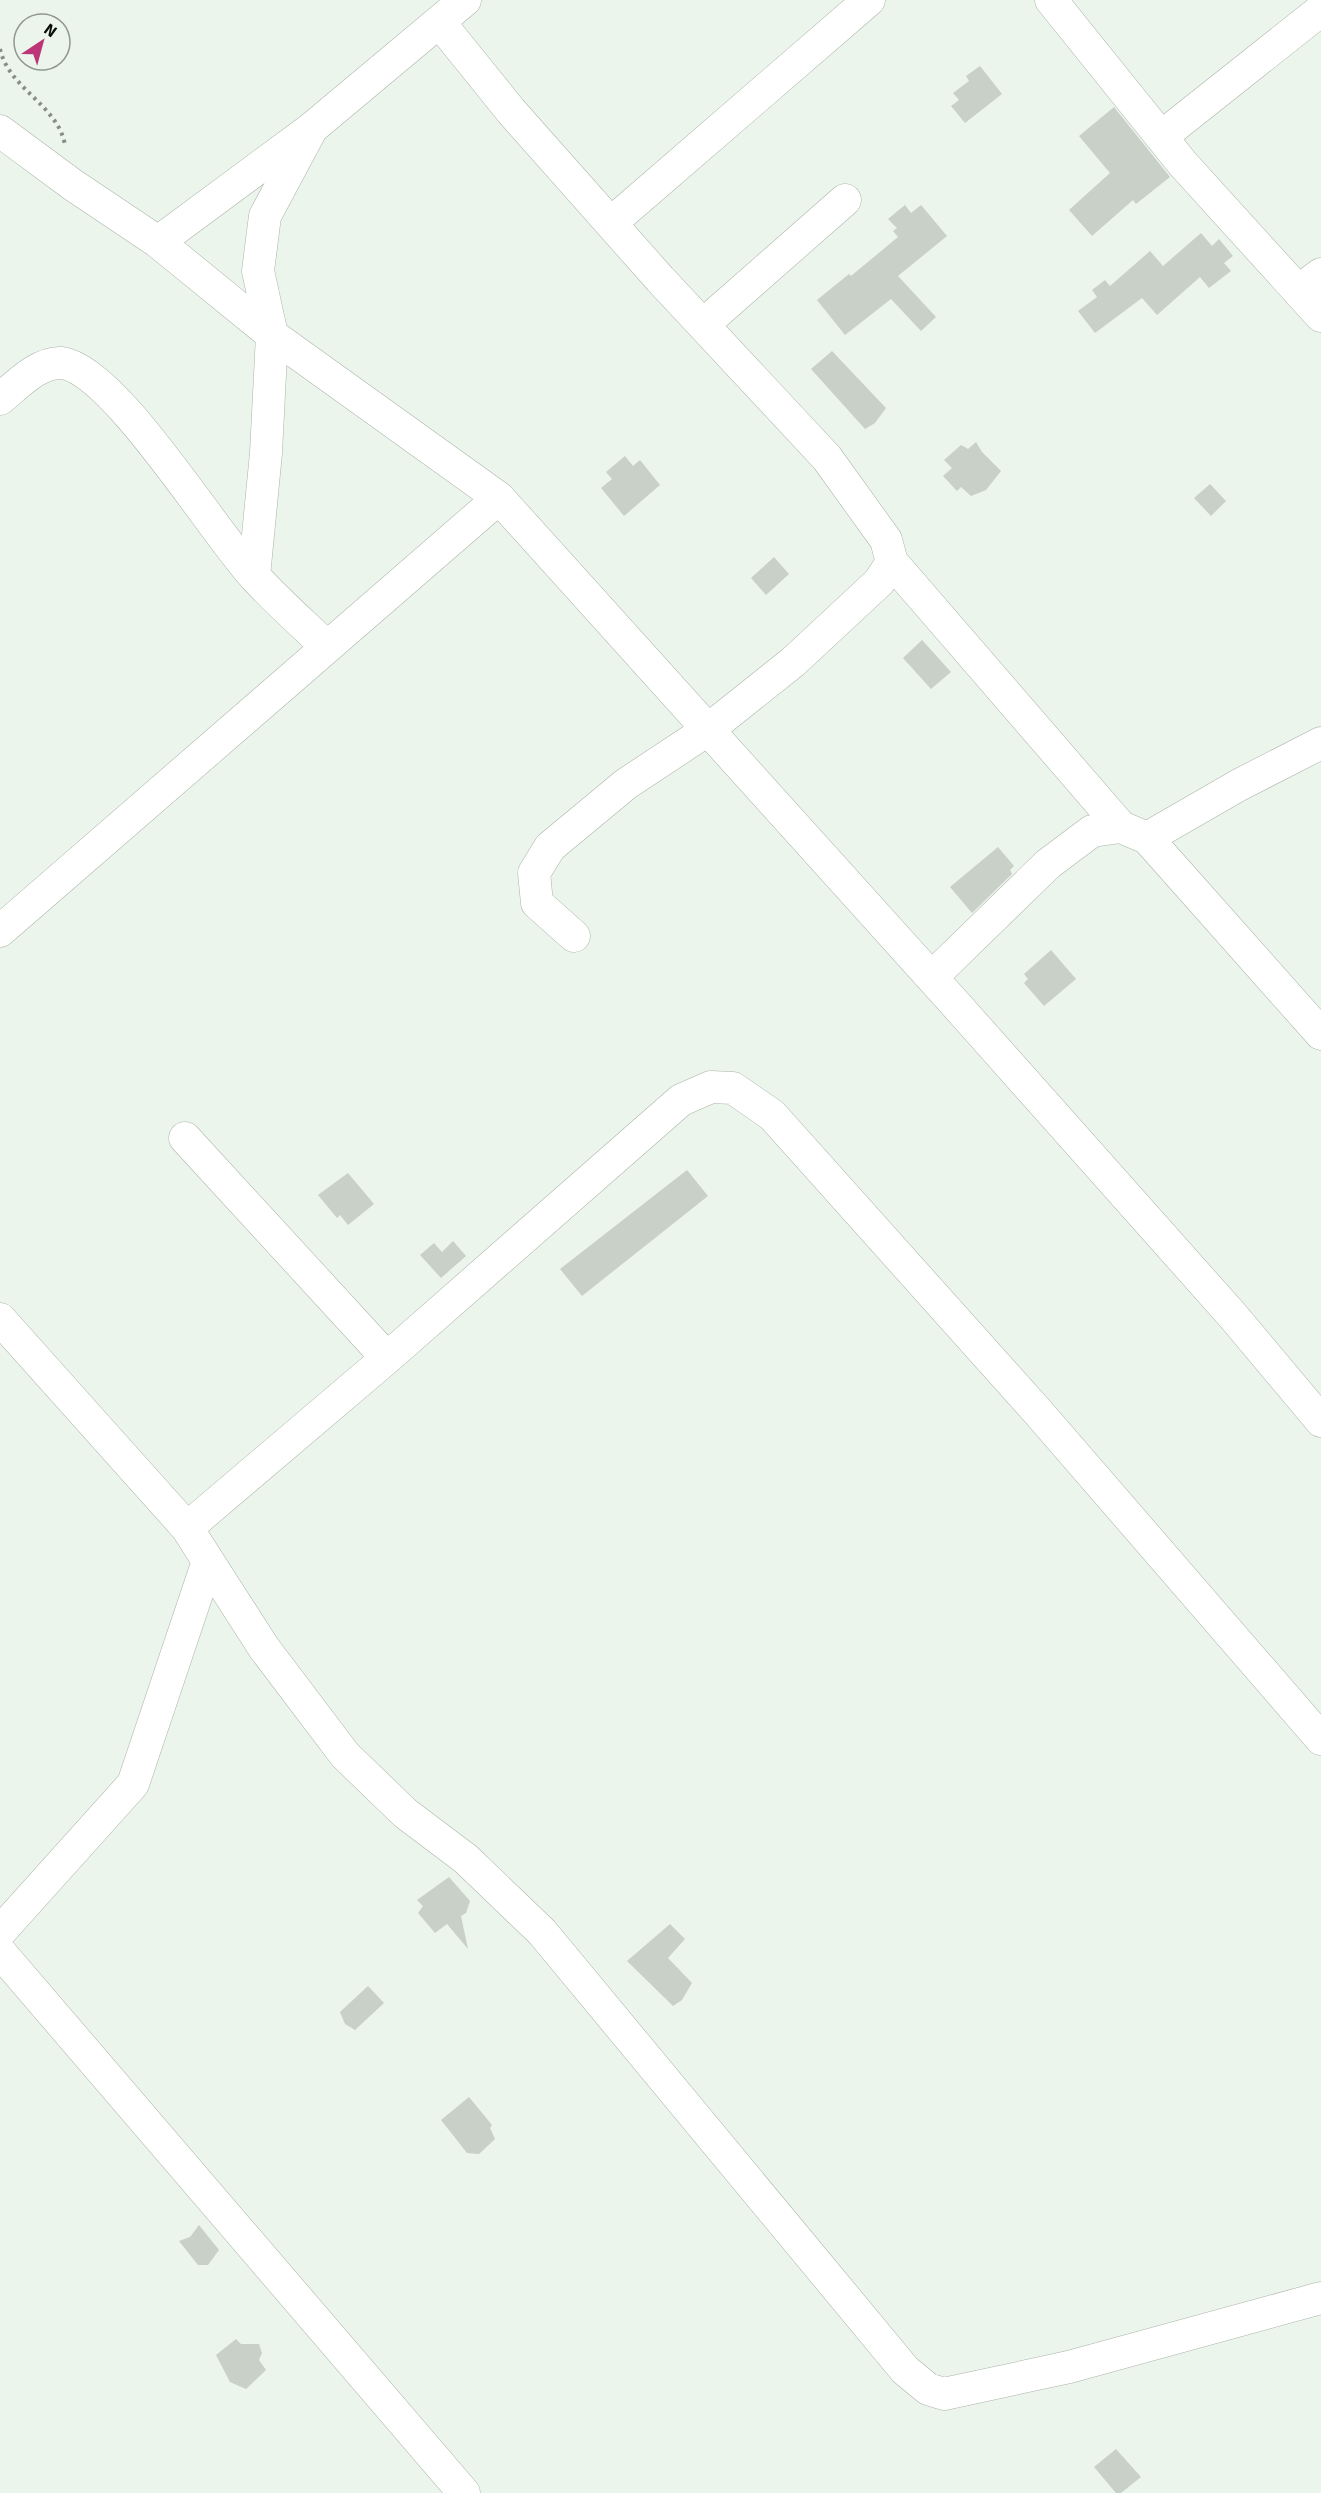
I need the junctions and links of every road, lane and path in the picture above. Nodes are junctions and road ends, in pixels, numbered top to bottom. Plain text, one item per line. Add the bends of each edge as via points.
1 (465, 0) edge
2 (869, 0) edge
3 (1051, 0) edge
4 (1321, 10) edge
5 (440, 22) junction
6 (0, 49) edge
7 (312, 128) junction
8 (0, 130) edge
9 (1161, 137) junction
10 (73, 185) junction
11 (845, 200) dead end
12 (611, 223) junction
13 (158, 242) junction
14 (1309, 282) edge
15 (1321, 316) edge
16 (704, 324) junction
17 (272, 335) junction
18 (0, 399) edge
19 (499, 498) junction
20 (892, 562) junction
21 (254, 576) junction
22 (327, 647) junction
23 (709, 729) junction
24 (1321, 743) edge
25 (1134, 832) junction
26 (0, 931) edge
27 (574, 936) dead end
28 (932, 977) junction
29 (1321, 1034) edge
30 (185, 1138) dead end
31 (0, 1319) edge
32 (387, 1358) junction
33 (1321, 1421) edge
34 (187, 1528) junction
35 (208, 1561) junction
36 (1321, 1739) edge
37 (0, 1932) edge
38 (0, 1952) edge
39 (1321, 2298) edge
40 (464, 2493) edge

1 - 5 street
2 - 12 street
3 - 9 street
4 - 9 street
5 - 7 street
5 - 12 street via 511,111
6 - 10 path via 17,83 45,108 63,135
7 - 13 street
7 - 17 street via 265,216 258,271
8 - 10 street
9 - 14 street
10 - 13 street
11 - 16 street
12 - 16 street
13 - 17 street
14 - 15 street
16 - 20 street via 827,458 886,540
17 - 19 street
17 - 21 street
18 - 21 street via 48,364 63,363 92,377 153,444
19 - 22 street
19 - 23 street
20 - 23 street via 879,582 793,662
20 - 25 street
21 - 22 street
22 - 26 street
23 - 27 street via 626,784 550,848 534,873 537,903
23 - 28 street
24 - 25 street
25 - 28 street via 1092,831 1048,864
25 - 29 street
28 - 33 street via 1233,1316
30 - 32 street
31 - 34 street
32 - 34 street
32 - 36 street via 681,1100 711,1087 733,1088 772,1115 1038,1412
34 - 35 street
35 - 37 street via 132,1784
35 - 39 street via 264,1648 345,1755 405,1813 466,1859 542,1932 905,2370 928,2389 944,2394 1069,2367
38 - 40 street

